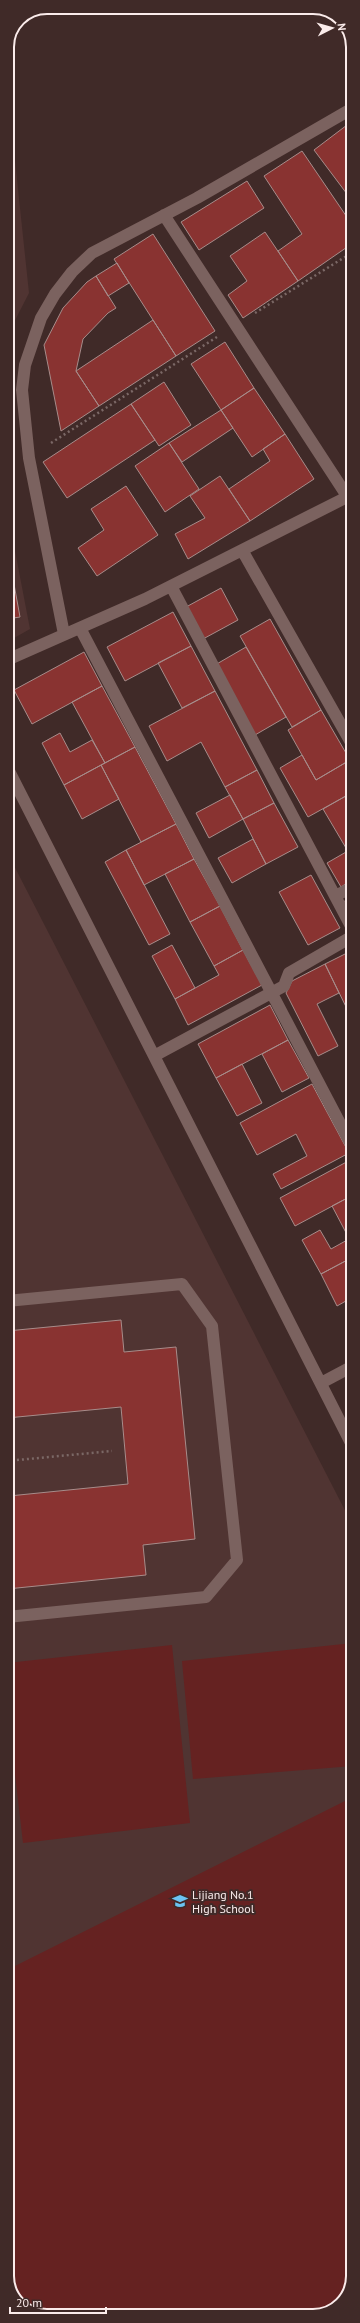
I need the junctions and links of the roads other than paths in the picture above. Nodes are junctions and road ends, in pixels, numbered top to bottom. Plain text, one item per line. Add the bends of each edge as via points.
1 (346, 112) edge
2 (164, 215) junction
3 (346, 489) edge
4 (346, 497) edge
5 (242, 550) junction
6 (170, 586) junction
7 (80, 628) junction
8 (64, 634) junction
9 (14, 657) edge
10 (346, 734) edge
11 (14, 781) edge
12 (346, 890) edge
13 (335, 896) junction
14 (346, 917) edge
15 (346, 940) edge
16 (271, 993) junction
17 (154, 1056) junction
18 (346, 1135) edge
19 (14, 1300) edge
20 (346, 1370) edge
21 (321, 1383) junction
22 (346, 1433) edge
23 (14, 1616) edge

1 - 2 street
2 - 3 street
2 - 8 street via 92,253 72,272 41,318 25,365 22,390 29,458
4 - 5 street
5 - 6 street
5 - 10 street
6 - 7 street
6 - 13 street
7 - 8 street
7 - 16 street
8 - 9 street
11 - 17 street
12 - 13 street
13 - 14 street
15 - 16 street via 289,973 284,986
16 - 17 street
16 - 18 street
17 - 21 street
19 - 23 street via 182,1284 212,1326 236,1560 206,1597
20 - 21 street
21 - 22 street

